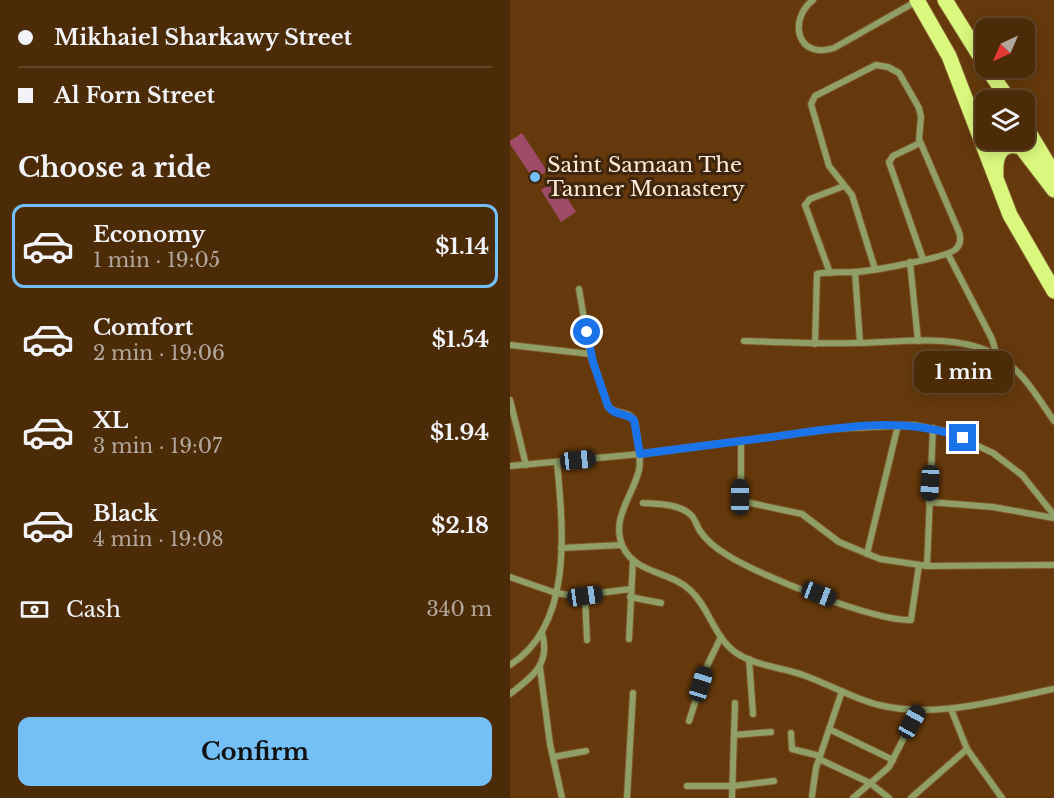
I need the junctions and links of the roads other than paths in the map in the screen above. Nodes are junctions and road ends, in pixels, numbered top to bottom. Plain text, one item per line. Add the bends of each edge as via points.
1 (813, 0) edge
2 (945, 0) edge
3 (917, 1) edge
4 (975, 48) edge
5 (967, 102) junction
6 (975, 113) edge
7 (1035, 142) edge
8 (920, 143) junction
9 (1054, 174) edge
10 (996, 184) junction
11 (844, 186) junction
12 (1054, 190) edge
13 (948, 254) junction
14 (923, 259) junction
15 (910, 262) junction
16 (875, 269) junction
17 (855, 272) junction
18 (830, 273) junction
19 (579, 289) dead end
20 (1054, 291) edge
21 (744, 341) dead end
22 (918, 341) junction
23 (860, 343) junction
24 (815, 344) junction
25 (510, 345) edge
26 (590, 354) junction
27 (997, 356) junction
28 (510, 400) edge
29 (1054, 421) edge
30 (898, 425) junction
31 (933, 428) junction
32 (741, 441) junction
33 (640, 454) junction
34 (557, 462) junction
35 (526, 465) junction
36 (510, 466) edge
37 (929, 502) junction
38 (643, 503) dead end
39 (1054, 517) edge
40 (622, 545) junction
41 (561, 548) junction
42 (867, 554) junction
43 (633, 560) junction
44 (923, 565) junction
45 (1054, 565) edge
46 (510, 577) edge
47 (556, 593) junction
48 (630, 593) junction
49 (585, 596) junction
50 (661, 603) dead end
51 (542, 633) junction
52 (721, 637) junction
53 (629, 639) dead end
54 (587, 640) dead end
55 (748, 659) junction
56 (510, 665) edge
57 (540, 668) junction
58 (1054, 689) edge
59 (842, 691) junction
60 (633, 693) dead end
61 (510, 694) edge
62 (735, 703) dead end
63 (951, 709) junction
64 (918, 710) junction
65 (753, 714) dead end
66 (689, 721) dead end
67 (829, 729) junction
68 (771, 732) dead end
69 (791, 733) dead end
70 (734, 735) junction
71 (968, 749) junction
72 (586, 751) dead end
73 (552, 757) junction
74 (819, 757) junction
75 (894, 760) junction
76 (774, 781) dead end
77 (870, 783) junction
78 (687, 786) dead end
79 (732, 786) junction
80 (812, 796) dead end
81 (562, 798) edge
82 (627, 798) edge
83 (732, 798) edge
84 (853, 798) edge
85 (889, 798) edge
86 (911, 798) edge
87 (1002, 798) edge

1 - 3 street via 802,12 798,31 804,42 821,51 834,48
2 - 4 main road
3 - 5 main road via 949,56
5 - 6 main road
5 - 10 main road
7 - 9 main road
8 - 11 street via 921,117 916,99 903,78 888,67 876,65 815,96 812,107 829,166
8 - 13 street via 960,237 958,248
8 - 14 street via 893,156 889,162
10 - 12 main road via 998,153 1016,146 1028,154
10 - 20 main road
11 - 16 street via 854,201
11 - 18 street via 810,199 805,205
13 - 14 street
13 - 27 street
14 - 15 street
15 - 16 street
15 - 22 street
16 - 17 street
17 - 18 street
17 - 23 street
18 - 24 street via 815,277
19 - 26 street
21 - 24 street
22 - 23 street
22 - 27 street via 964,345
23 - 24 street
25 - 26 street
26 - 33 street via 609,409 634,420
27 - 29 street via 1028,384
28 - 35 street
30 - 31 street
30 - 32 street
30 - 42 street
31 - 37 street
31 - 39 street via 963,438 1008,464 1035,489
32 - 33 street
32 - 42 street via 741,501 802,514 839,542
33 - 34 street
33 - 40 street via 639,470 621,516
34 - 35 street
34 - 41 street
35 - 36 street
37 - 39 street
37 - 44 street
38 - 44 street via 667,505 690,514 718,549 754,568 887,618 911,620
40 - 41 street
40 - 43 street
41 - 47 street
42 - 44 street
43 - 48 street
43 - 52 street via 677,579 692,591
44 - 45 street
46 - 47 street
47 - 49 street
47 - 51 street
48 - 49 street
48 - 50 street
48 - 53 street
49 - 54 street
51 - 56 street
51 - 57 street via 545,651
52 - 55 street via 734,652
52 - 66 street via 706,666
55 - 59 street
55 - 65 street
57 - 61 street
57 - 73 street
58 - 63 street
59 - 64 street via 879,705
59 - 67 street
60 - 82 street
62 - 70 street
63 - 64 street
63 - 71 street
64 - 75 street
67 - 74 street
67 - 75 street
68 - 70 street
69 - 74 street via 792,749
70 - 79 street
71 - 86 street
71 - 87 street
72 - 73 street
73 - 81 street
74 - 77 street
74 - 80 street
75 - 77 street
76 - 79 street
77 - 84 street
77 - 85 street
78 - 79 street
79 - 83 street

